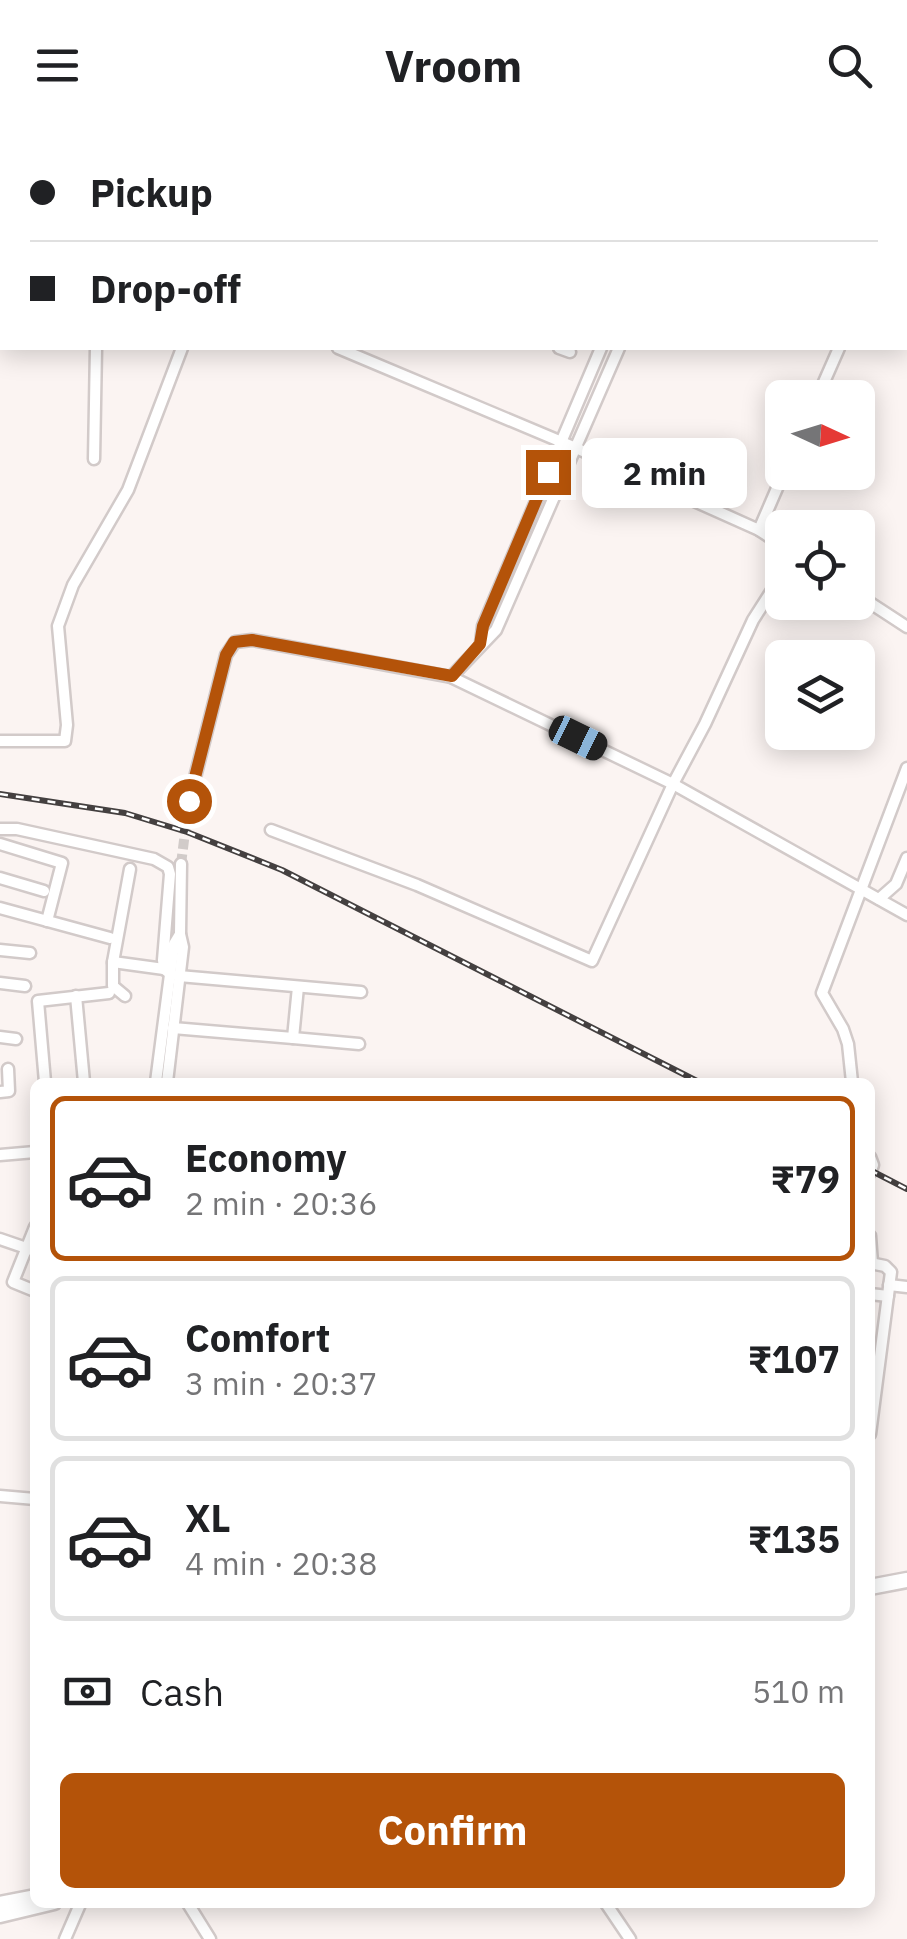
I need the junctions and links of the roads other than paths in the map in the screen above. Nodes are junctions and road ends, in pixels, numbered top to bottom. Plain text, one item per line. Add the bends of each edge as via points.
1 (96, 350) edge
2 (181, 350) edge
3 (343, 350) edge
4 (564, 350) edge
5 (601, 350) edge
6 (618, 350) edge
7 (838, 350) edge
8 (570, 352) dead end
9 (825, 380) edge
10 (560, 441) junction
11 (576, 448) junction
12 (94, 459) dead end
13 (776, 490) edge
14 (759, 530) junction
15 (765, 534) edge
16 (510, 562) junction
17 (523, 568) junction
18 (765, 601) edge
19 (875, 606) edge
20 (907, 628) edge
21 (480, 644) junction
22 (452, 676) junction
23 (0, 741) edge
24 (907, 768) edge
25 (673, 784) junction
26 (189, 801) tunnel mouth
27 (0, 829) edge
28 (271, 830) dead end
29 (68, 842) junction
30 (0, 844) edge
31 (907, 858) edge
32 (62, 863) junction
33 (181, 864) tunnel mouth
34 (130, 869) dead end
35 (0, 878) edge
36 (860, 889) junction
37 (44, 891) dead end
38 (879, 899) junction
39 (0, 908) edge
40 (907, 915) edge
41 (47, 921) junction
42 (110, 938) dead end
43 (0, 950) edge
44 (30, 953) dead end
45 (113, 962) junction
46 (172, 973) junction
47 (0, 983) edge
48 (25, 986) dead end
49 (298, 987) junction
50 (360, 992) dead end
51 (109, 993) dead end
52 (76, 996) junction
53 (124, 996) dead end
54 (173, 1028) junction
55 (0, 1037) edge
56 (293, 1038) junction
57 (16, 1039) dead end
58 (359, 1044) dead end
59 (8, 1069) dead end
60 (45, 1078) edge
61 (84, 1078) edge
62 (157, 1078) edge
63 (167, 1078) edge
64 (852, 1078) edge
65 (0, 1092) edge
66 (30, 1152) edge
67 (0, 1155) edge
68 (0, 1239) edge
69 (30, 1250) edge
70 (30, 1252) edge
71 (875, 1264) edge
72 (907, 1287) edge
73 (30, 1288) edge
74 (888, 1290) junction
75 (875, 1293) edge
76 (875, 1331) edge
77 (883, 1332) junction
78 (875, 1364) edge
79 (0, 1496) edge
80 (30, 1498) edge
81 (907, 1580) edge
82 (875, 1586) edge
83 (30, 1898) edge
84 (0, 1904) edge
85 (30, 1908) edge
86 (78, 1908) edge
87 (190, 1908) edge
88 (609, 1908) edge
89 (0, 1915) edge
90 (65, 1939) edge
91 (210, 1939) edge
92 (630, 1939) edge

1 - 12 street
2 - 23 street via 128,490 58,626 65,741
3 - 10 street
4 - 8 street
5 - 10 street
6 - 11 street
7 - 9 street
10 - 11 street
10 - 16 street
11 - 14 street
11 - 17 street
13 - 14 street
14 - 15 street
16 - 17 street
16 - 21 street
17 - 21 street via 496,630
18 - 25 street
19 - 20 street
21 - 22 street
22 - 25 street
22 - 26 street via 234,642
24 - 36 street
25 - 28 street via 592,960
25 - 36 street
27 - 29 street
29 - 32 street
29 - 46 street via 168,867
30 - 32 street
31 - 38 street via 896,884
32 - 41 street
33 - 46 street
34 - 45 street
35 - 37 street
36 - 38 street
36 - 64 street via 822,993 843,1029
38 - 40 street
39 - 41 street
41 - 42 street
43 - 44 street
45 - 46 street
45 - 53 street via 113,986
46 - 49 street
46 - 54 street
46 - 62 street
47 - 48 street
49 - 50 street
49 - 56 street
51 - 52 street
52 - 60 street via 38,1001
52 - 61 street
54 - 56 street
54 - 63 street
55 - 57 street
56 - 58 street
59 - 65 street via 9,1091
66 - 67 street
68 - 69 street
70 - 73 street via 13,1282
71 - 74 street via 889,1268
72 - 74 street
74 - 75 street
74 - 77 street
76 - 77 street
77 - 78 street
79 - 80 street
81 - 82 main road
83 - 84 main road
85 - 89 main road
86 - 90 street
87 - 91 street
88 - 92 street

